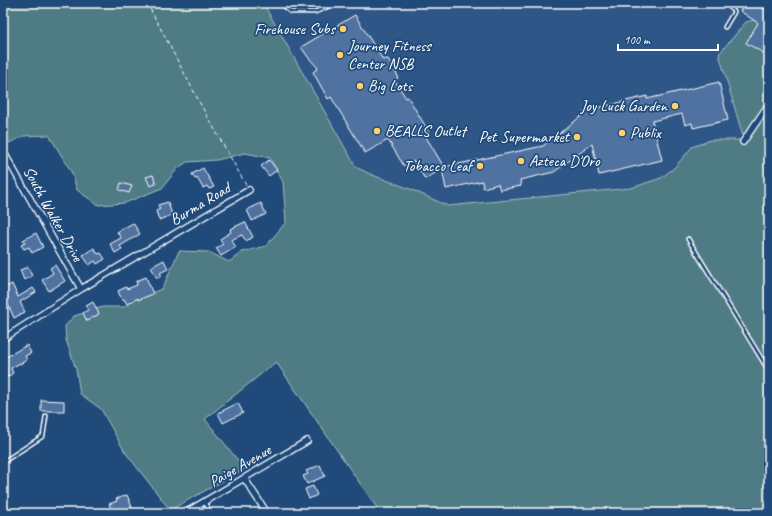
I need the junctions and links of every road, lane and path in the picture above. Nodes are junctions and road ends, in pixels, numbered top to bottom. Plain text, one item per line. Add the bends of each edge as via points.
1 (147, 3) edge
2 (284, 3) edge
3 (727, 3) edge
4 (327, 7) dead end
5 (725, 27) dead end
6 (769, 104) edge
7 (743, 142) dead end
8 (3, 151) edge
9 (249, 190) joint
10 (688, 239) dead end
11 (81, 289) junction
12 (4, 336) edge
13 (769, 371) edge
14 (46, 416) dead end
15 (307, 441) dead end
16 (3, 462) edge
17 (244, 478) junction
18 (204, 502) junction
19 (185, 513) edge
20 (210, 513) edge
21 (267, 513) edge

1 - 9 path, Burma Road
2 - 4 lane via 291,12 315,12
3 - 5 lane via 734,12
6 - 7 street
8 - 11 street, South Walker Drive
9 - 11 street, Burma Road
10 - 13 lane
11 - 12 street, Burma Road
14 - 16 lane via 43,436
15 - 17 street, Paige Avenue
17 - 18 street, Paige Avenue
17 - 21 street
18 - 19 street, Paige Avenue
18 - 20 lane

